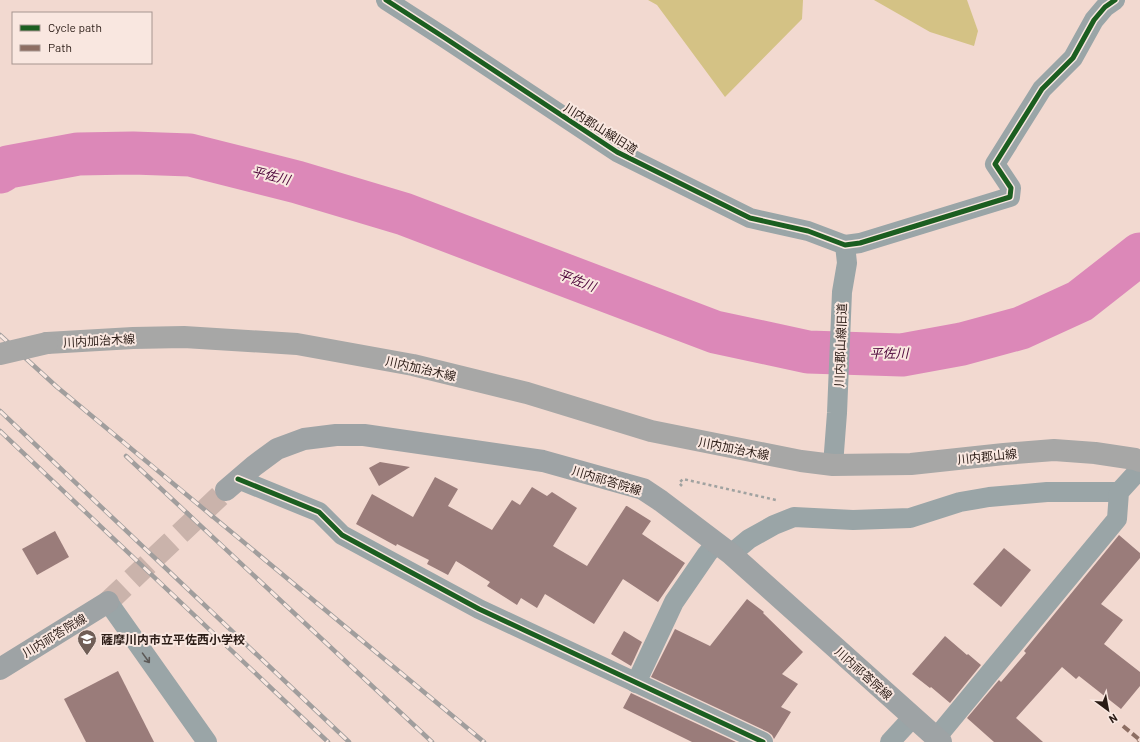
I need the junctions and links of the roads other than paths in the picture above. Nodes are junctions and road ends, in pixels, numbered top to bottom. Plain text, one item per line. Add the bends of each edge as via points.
1 (386, 0) edge
2 (1114, 0) edge
3 (845, 246) junction
4 (0, 354) edge
5 (1139, 459) edge
6 (833, 465) junction
7 (232, 485) joint
8 (1119, 492) junction
9 (723, 549) junction
10 (108, 602) joint
11 (0, 669) edge
12 (636, 683) junction
13 (913, 717) junction
14 (938, 740) edge
15 (207, 742) edge
16 (762, 742) edge
17 (890, 742) edge

1 - 3 street, 川内郡山線旧道 via 617,152 750,218 808,231
2 - 3 street via 1094,20 1073,58 1042,89 995,164 1011,188 1010,197
3 - 6 street, 川内郡山線旧道 via 847,263 842,292 838,413
4 - 6 main road, 川内加治木線, bridge via 47,343 133,338 184,337 297,344 413,365 519,391 651,431
5 - 6 main road, 川内郡山線 via 1054,450 911,464
5 - 8 street
7 - 9 main road, 川内祁答院線 via 276,448 304,438 364,435 543,461 643,489
7 - 12 street via 319,512 342,535 479,609
8 - 9 street via 1046,492 989,497 960,502 910,518 853,520 794,517
8 - 14 street via 1116,519
9 - 12 street via 707,554 674,602
9 - 13 main road, 川内祁答院線
10 - 11 main road, 川内祁答院線
10 -> 15 street
12 - 16 street
13 - 14 main road, 川内祁答院線
13 - 17 street

